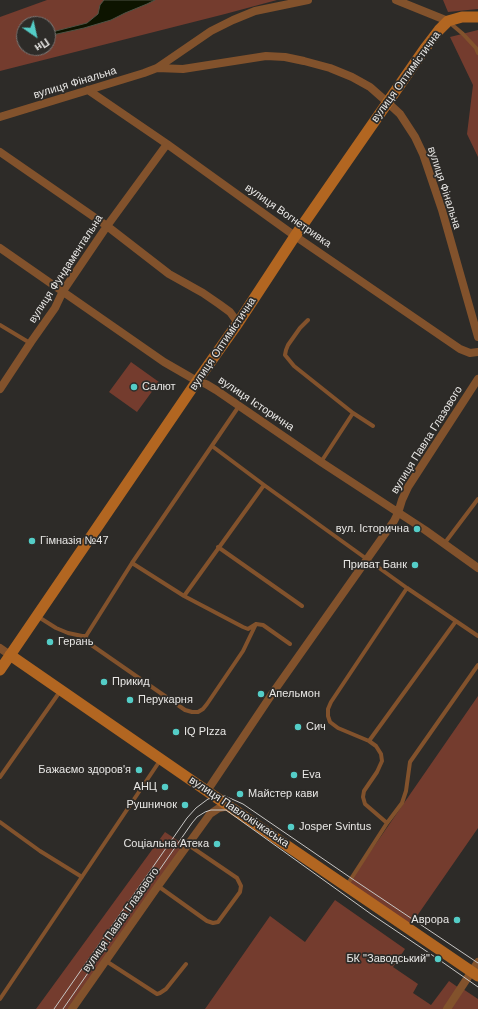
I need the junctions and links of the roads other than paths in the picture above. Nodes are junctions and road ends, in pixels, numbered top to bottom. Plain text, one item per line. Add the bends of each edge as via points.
1 (308, 0) edge
2 (396, 0) edge
3 (478, 16) edge
4 (448, 21) junction
5 (478, 53) edge
6 (157, 68) junction
7 (88, 90) junction
8 (387, 102) junction
9 (0, 117) edge
10 (167, 144) junction
11 (0, 152) edge
12 (107, 226) junction
13 (295, 236) junction
14 (0, 248) edge
15 (62, 291) junction
16 (308, 320) dead end
17 (238, 323) junction
18 (0, 325) edge
19 (478, 337) edge
20 (30, 343) junction
21 (478, 352) edge
22 (478, 380) edge
23 (197, 381) junction
24 (0, 389) edge
25 (239, 406) junction
26 (353, 413) junction
27 (373, 426) dead end
28 (212, 446) junction
29 (321, 462) junction
30 (264, 485) junction
31 (478, 499) edge
32 (398, 513) junction
33 (444, 544) junction
34 (218, 547) junction
35 (368, 559) junction
36 (132, 563) junction
37 (478, 568) edge
38 (407, 588) junction
39 (184, 596) junction
40 (302, 606) dead end
41 (37, 616) junction
42 (456, 621) junction
43 (256, 624) junction
44 (86, 636) junction
45 (478, 636) edge
46 (290, 644) dead end
47 (0, 648) edge
48 (10, 655) junction
49 (478, 665) edge
50 (0, 670) edge
51 (61, 690) junction
52 (369, 742) junction
53 (161, 759) junction
54 (0, 777) edge
55 (207, 791) junction
56 (229, 806) junction
57 (0, 822) edge
58 (388, 823) junction
59 (187, 844) junction
60 (82, 877) junction
61 (158, 886) junction
62 (346, 886) junction
63 (106, 961) junction
64 (186, 964) dead end
65 (476, 970) edge
66 (0, 999) edge
67 (72, 1009) edge
68 (447, 1009) edge

1 - 6 street, вулиця Фінальна via 256,11 233,20 211,31
2 - 4 street
3 - 4 street via 462,16
4 - 5 lane via 463,34
4 - 8 street, вулиця Оптимістична
6 - 7 street, вулиця Фінальна
6 - 8 street, вулиця Фінальна via 183,69 266,56 285,57 330,68 352,77
7 - 9 street, вулиця Фінальна
7 - 10 street, вулиця Вогнетривка
8 - 13 street, вулиця Оптимістична
8 - 19 street, вулиця Фінальна via 400,114 423,154 436,190
10 - 12 street, вулиця Фундаментальна
10 - 13 street, вулиця Вогнетривка
11 - 12 street
12 - 15 street, вулиця Фундаментальна
12 - 17 street via 169,274 230,312
13 - 17 street, вулиця Оптимістична
13 - 21 street, вулиця Вогнетривка via 460,349 470,353
14 - 15 street, вулиця Історична
15 - 20 street, вулиця Фундаментальна via 56,308
15 - 23 street, вулиця Історична via 164,362
16 - 26 lane via 288,345 286,355 294,366
17 - 23 street, вулиця Оптимістична
18 - 20 lane
20 - 24 street, вулиця Фундаментальна
22 - 32 street, вулиця Павла Глазового via 408,487
23 - 25 street, вулиця Історична via 212,387
23 - 41 street, вулиця Оптимістична
25 - 28 lane
25 - 29 street, вулиця Історична
26 - 27 lane
26 - 29 lane
28 - 30 lane
28 - 36 lane
29 - 32 street, вулиця Історична
30 - 34 lane
30 - 35 lane
31 - 33 lane
32 - 33 street, вулиця Історична
32 - 35 street, вулиця Павла Глазового
33 - 37 street, вулиця Історична
34 - 39 lane
34 - 40 lane
35 - 38 lane
35 - 55 street, вулиця Павла Глазового
36 - 39 lane
36 - 44 lane
38 - 42 lane
38 - 52 lane via 328,709 330,722
39 - 43 lane via 248,629
41 - 44 lane via 68,633
41 - 48 street, вулиця Оптимістична
42 - 45 lane
42 - 52 lane
43 - 44 lane via 243,651 207,704 198,712 185,710 90,644
43 - 46 lane via 263,625
47 - 48 street, вулиця Павлокічкаська
48 - 50 street, вулиця Оптимістична
48 - 51 street, вулиця Павлокічкаська
49 - 58 lane via 410,762 402,803
51 - 53 street, вулиця Павлокічкаська
51 - 54 lane
52 - 58 lane via 376,746 382,761 363,797 365,804
53 - 55 street, вулиця Павлокічкаська
53 - 60 lane
55 - 56 street, вулиця Павлокічкаська
56 - 59 street, вулиця Павла Глазового via 219,808 210,814
56 - 62 street, вулиця Павлокічкаська
57 - 60 lane
58 - 62 lane
59 - 61 street, вулиця Павла Глазового
59 - 61 lane via 237,878 242,886 240,892 218,922 214,923 207,921
60 - 66 lane
61 - 63 street, вулиця Павла Глазового
62 - 65 street, вулиця Павлокічкаська
63 - 64 lane via 157,994 169,986
63 - 67 street, вулиця Павла Глазового
65 - 68 street

